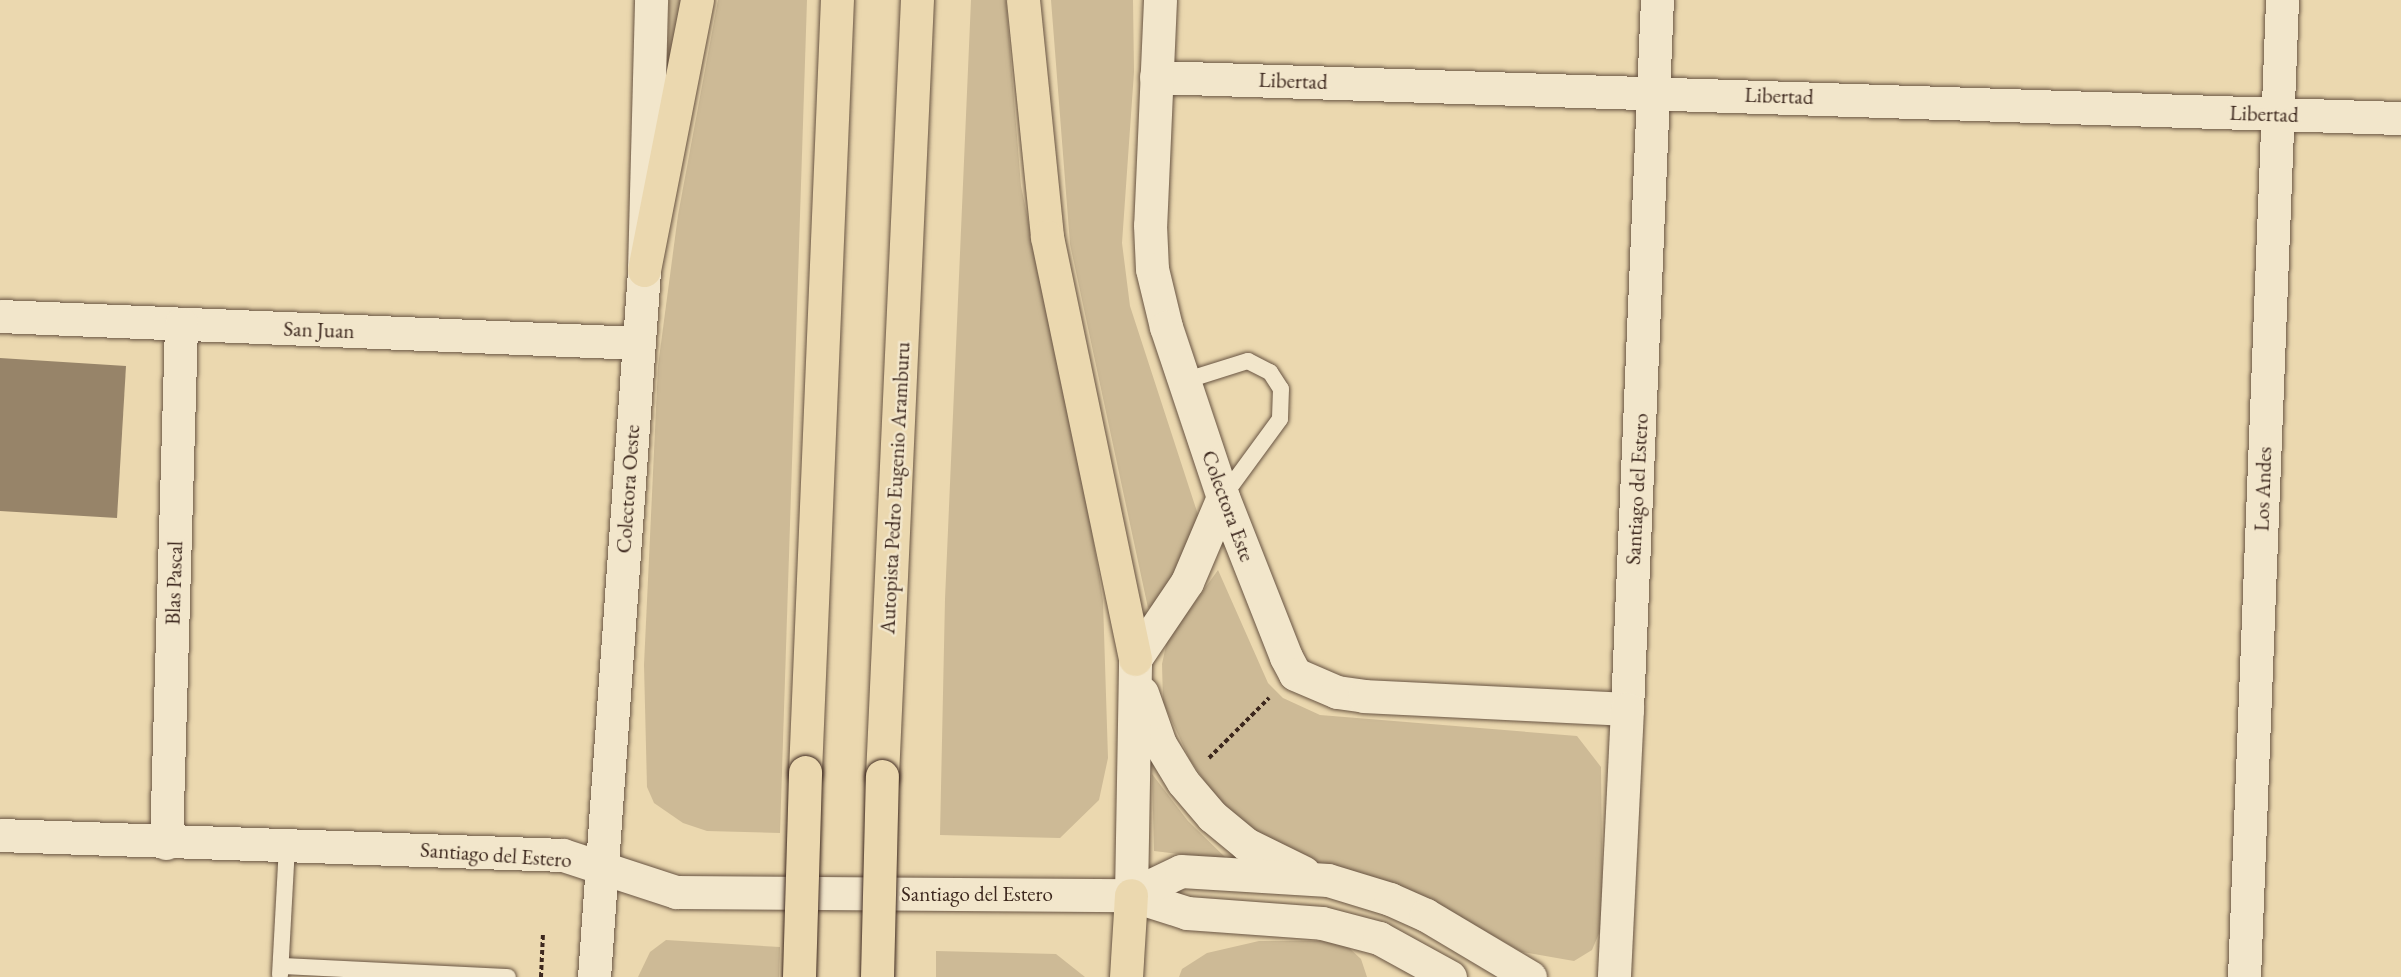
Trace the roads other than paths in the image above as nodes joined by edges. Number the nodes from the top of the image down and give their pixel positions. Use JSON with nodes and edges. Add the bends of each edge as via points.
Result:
{"nodes":[{"id":1,"x":651,"y":0,"type":"edge"},
{"id":2,"x":697,"y":0,"type":"edge"},
{"id":3,"x":837,"y":0,"type":"edge"},
{"id":4,"x":917,"y":0,"type":"edge"},
{"id":5,"x":1023,"y":0,"type":"edge"},
{"id":6,"x":1160,"y":0,"type":"edge"},
{"id":7,"x":1657,"y":0,"type":"edge"},
{"id":8,"x":2282,"y":0,"type":"edge"},
{"id":9,"x":1156,"y":77,"type":"junction"},
{"id":10,"x":1655,"y":92,"type":"junction"},
{"id":11,"x":2278,"y":114,"type":"junction"},
{"id":12,"x":2401,"y":118,"type":"edge"},
{"id":13,"x":644,"y":270,"type":"junction"},
{"id":14,"x":0,"y":316,"type":"edge"},
{"id":15,"x":181,"y":324,"type":"junction"},
{"id":16,"x":638,"y":343,"type":"junction"},
{"id":17,"x":1184,"y":381,"type":"junction"},
{"id":18,"x":1223,"y":497,"type":"junction"},
{"id":19,"x":1135,"y":659,"type":"junction"},
{"id":20,"x":1627,"y":709,"type":"junction"},
{"id":21,"x":0,"y":835,"type":"edge"},
{"id":22,"x":166,"y":843,"type":"junction"},
{"id":23,"x":287,"y":844,"type":"junction"},
{"id":24,"x":601,"y":867,"type":"junction"},
{"id":25,"x":1328,"y":880,"type":"junction"},
{"id":26,"x":1131,"y":895,"type":"junction"},
{"id":27,"x":1472,"y":939,"type":"junction"},
{"id":28,"x":281,"y":971,"type":"edge"},
{"id":29,"x":1434,"y":973,"type":"edge"},
{"id":30,"x":508,"y":977,"type":"edge"},
{"id":31,"x":594,"y":977,"type":"edge"},
{"id":32,"x":799,"y":977,"type":"edge"},
{"id":33,"x":877,"y":977,"type":"edge"},
{"id":34,"x":1126,"y":977,"type":"edge"},
{"id":35,"x":1530,"y":977,"type":"edge"},
{"id":36,"x":1614,"y":977,"type":"edge"},
{"id":37,"x":2244,"y":977,"type":"edge"}],
"edges":[{"from":1,"to":13,"type":"street","name":"Colectora Oeste"},
{"from":2,"to":13,"type":"highway"},
{"from":3,"to":32,"type":"highway","bridge":true},
{"from":4,"to":33,"type":"highway","name":"Autopista Pedro Eugenio Aramburu","bridge":true,"via":[[882,776]]},
{"from":5,"to":19,"type":"highway","via":[[1047,237]]},
{"from":6,"to":9,"type":"street","name":"Colectora Este"},
{"from":7,"to":10,"type":"street","name":"Santiago del Estero"},
{"from":8,"to":11,"type":"street","name":"Los Andes"},
{"from":9,"to":10,"type":"street","name":"Libertad"},
{"from":9,"to":17,"type":"street","name":"Colectora Este","via":[[1152,269]]},
{"from":10,"to":11,"type":"street","name":"Libertad"},
{"from":10,"to":20,"type":"street","name":"Santiago del Estero"},
{"from":11,"to":12,"type":"street","name":"Libertad"},
{"from":11,"to":37,"type":"street","name":"Los Andes"},
{"from":13,"to":16,"type":"street","name":"Colectora Oeste"},
{"from":14,"to":15,"type":"street","name":"San Juan"},
{"from":15,"to":16,"type":"street","name":"San Juan"},
{"from":15,"to":22,"type":"street","name":"Blas Pascal"},
{"from":16,"to":24,"type":"street","name":"Colectora Oeste"},
{"from":17,"to":18,"type":"street","name":"Colectora Este"},
{"from":17,"to":18,"type":"lane","via":[[1248,361],[1270,372],[1281,389],[1280,419]]},
{"from":18,"to":19,"type":"street","via":[[1187,582]]},
{"from":18,"to":20,"type":"street","name":"Colectora Este","via":[[1295,674],[1337,692],[1364,696]]},
{"from":19,"to":25,"type":"street","via":[[1144,703],[1160,744],[1183,782],[1212,816],[1266,855]]},
{"from":19,"to":26,"type":"street"},
{"from":20,"to":36,"type":"street","name":"Santiago del Estero"},
{"from":21,"to":22,"type":"street","name":"Santiago del Estero"},
{"from":22,"to":23,"type":"street","name":"Santiago del Estero"},
{"from":23,"to":24,"type":"street","name":"Santiago del Estero","via":[[563,855]]},
{"from":23,"to":28,"type":"lane"},
{"from":24,"to":26,"type":"street","name":"Santiago del Estero","via":[[676,892]]},
{"from":24,"to":31,"type":"street","name":"Colectora Oeste"},
{"from":25,"to":26,"type":"street","via":[[1181,871]]},
{"from":25,"to":27,"type":"street","via":[[1390,899]]},
{"from":26,"to":29,"type":"street","via":[[1187,913],[1322,923],[1379,938]]},
{"from":26,"to":34,"type":"highway"},
{"from":27,"to":29,"type":"street"},
{"from":27,"to":35,"type":"street"},
{"from":28,"to":30,"type":"lane"}]}
